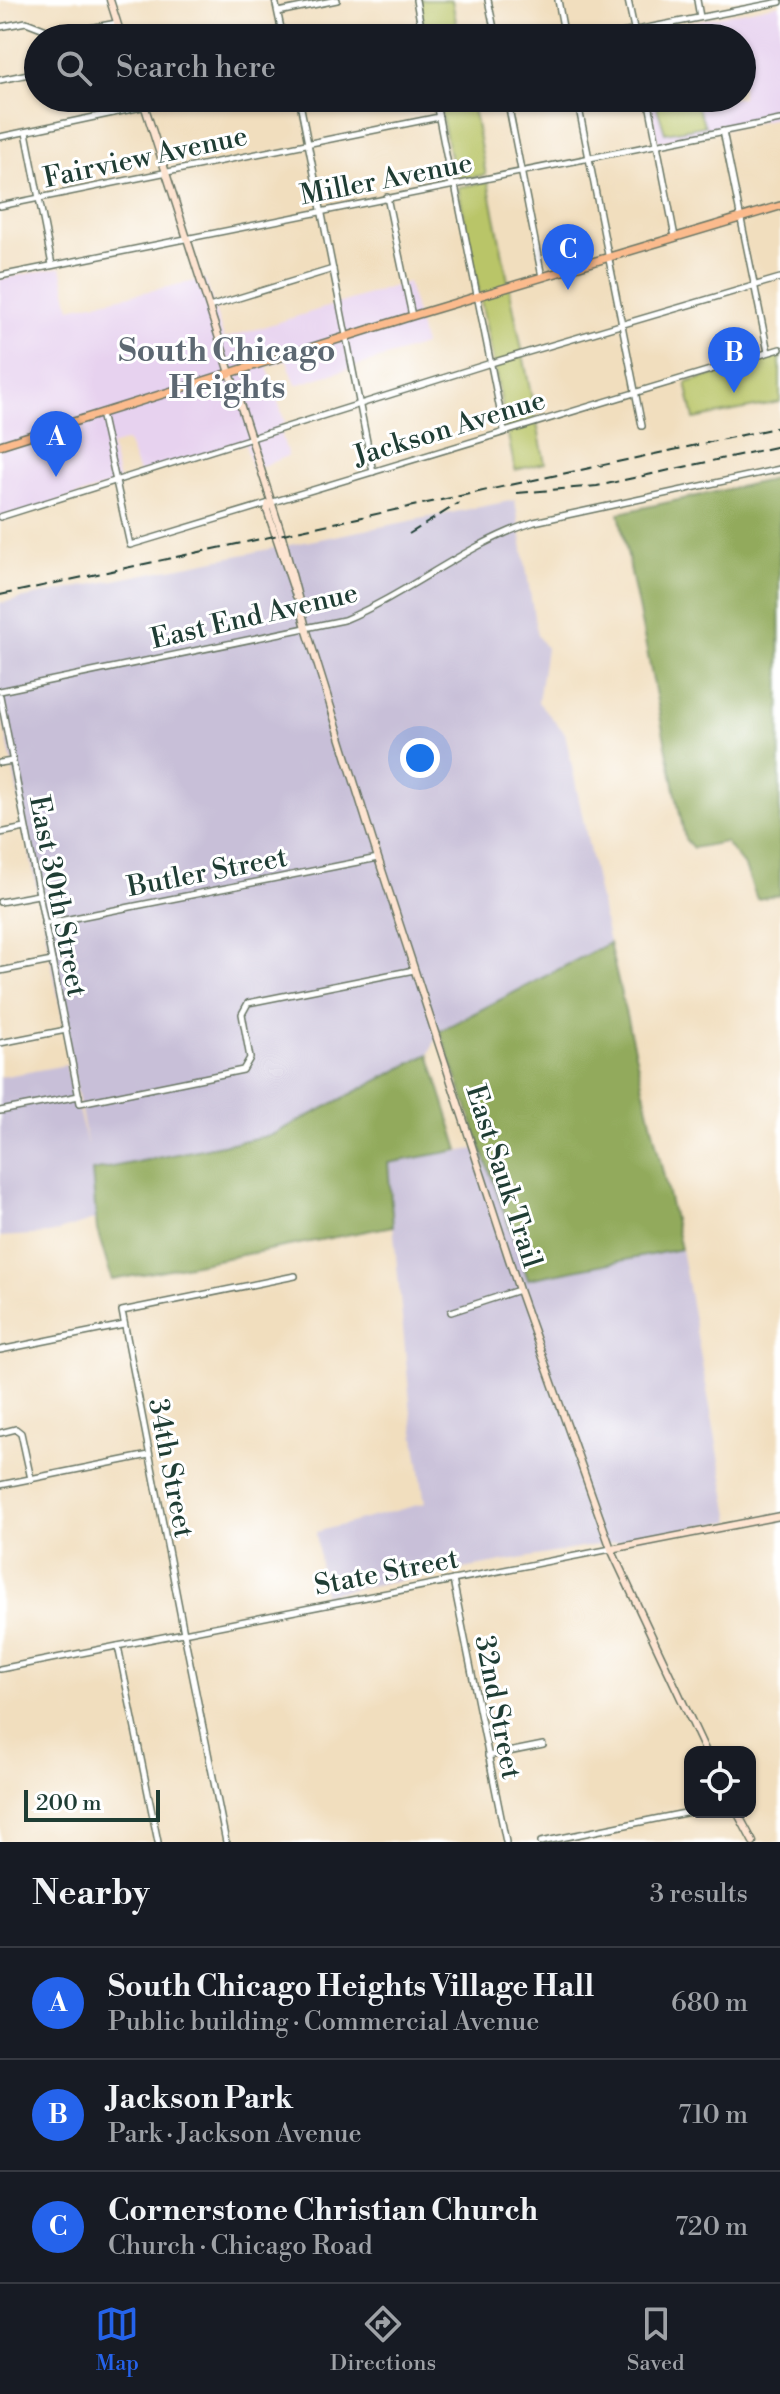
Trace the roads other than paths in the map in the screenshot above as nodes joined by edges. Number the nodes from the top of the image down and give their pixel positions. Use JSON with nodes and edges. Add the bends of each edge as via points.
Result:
{"nodes":[{"id":1,"x":110,"y":0,"type":"edge"},
{"id":2,"x":275,"y":0,"type":"edge"},
{"id":3,"x":337,"y":0,"type":"edge"},
{"id":4,"x":416,"y":0,"type":"edge"},
{"id":5,"x":488,"y":0,"type":"edge"},
{"id":6,"x":558,"y":0,"type":"edge"},
{"id":7,"x":628,"y":0,"type":"edge"},
{"id":8,"x":697,"y":0,"type":"edge"},
{"id":9,"x":767,"y":2,"type":"edge"},
{"id":10,"x":780,"y":2,"type":"edge"},
{"id":11,"x":278,"y":12,"type":"junction"},
{"id":12,"x":700,"y":17,"type":"junction"},
{"id":13,"x":117,"y":23,"type":"joint"},
{"id":14,"x":29,"y":24,"type":"edge"},
{"id":15,"x":112,"y":24,"type":"edge"},
{"id":16,"x":280,"y":24,"type":"edge"},
{"id":17,"x":420,"y":24,"type":"edge"},
{"id":18,"x":493,"y":24,"type":"edge"},
{"id":19,"x":562,"y":24,"type":"edge"},
{"id":20,"x":633,"y":24,"type":"edge"},
{"id":21,"x":667,"y":24,"type":"edge"},
{"id":22,"x":0,"y":27,"type":"edge"},
{"id":23,"x":24,"y":75,"type":"edge"},
{"id":24,"x":0,"y":80,"type":"edge"},
{"id":25,"x":118,"y":112,"type":"edge"},
{"id":26,"x":147,"y":112,"type":"edge"},
{"id":27,"x":302,"y":112,"type":"edge"},
{"id":28,"x":438,"y":112,"type":"edge"},
{"id":29,"x":510,"y":112,"type":"edge"},
{"id":30,"x":580,"y":112,"type":"edge"},
{"id":31,"x":651,"y":112,"type":"edge"},
{"id":32,"x":439,"y":117,"type":"junction"},
{"id":33,"x":780,"y":120,"type":"edge"},
{"id":34,"x":723,"y":131,"type":"junction"},
{"id":35,"x":26,"y":132,"type":"junction"},
{"id":36,"x":0,"y":137,"type":"edge"},
{"id":37,"x":308,"y":144,"type":"junction"},
{"id":38,"x":657,"y":145,"type":"junction"},
{"id":39,"x":589,"y":158,"type":"junction"},
{"id":40,"x":521,"y":172,"type":"junction"},
{"id":41,"x":165,"y":173,"type":"junction"},
{"id":42,"x":454,"y":185,"type":"junction"},
{"id":43,"x":387,"y":197,"type":"junction"},
{"id":44,"x":39,"y":198,"type":"junction"},
{"id":45,"x":0,"y":206,"type":"edge"},
{"id":46,"x":780,"y":206,"type":"edge"},
{"id":47,"x":322,"y":212,"type":"junction"},
{"id":48,"x":741,"y":218,"type":"junction"},
{"id":49,"x":675,"y":237,"type":"junction"},
{"id":50,"x":186,"y":239,"type":"junction"},
{"id":51,"x":609,"y":258,"type":"junction"},
{"id":52,"x":52,"y":265,"type":"junction"},
{"id":53,"x":333,"y":269,"type":"junction"},
{"id":54,"x":0,"y":276,"type":"edge"},
{"id":55,"x":542,"y":278,"type":"junction"},
{"id":56,"x":780,"y":278,"type":"edge"},
{"id":57,"x":755,"y":285,"type":"junction"},
{"id":58,"x":477,"y":296,"type":"junction"},
{"id":59,"x":209,"y":307,"type":"junction"},
{"id":60,"x":412,"y":316,"type":"junction"},
{"id":61,"x":623,"y":324,"type":"junction"},
{"id":62,"x":346,"y":337,"type":"junction"},
{"id":63,"x":780,"y":349,"type":"edge"},
{"id":64,"x":768,"y":352,"type":"junction"},
{"id":65,"x":491,"y":363,"type":"junction"},
{"id":66,"x":230,"y":374,"type":"junction"},
{"id":67,"x":636,"y":391,"type":"junction"},
{"id":68,"x":360,"y":404,"type":"junction"},
{"id":69,"x":101,"y":412,"type":"junction"},
{"id":70,"x":642,"y":426,"type":"dead end"},
{"id":71,"x":504,"y":430,"type":"junction"},
{"id":72,"x":250,"y":439,"type":"junction"},
{"id":73,"x":0,"y":445,"type":"edge"},
{"id":74,"x":780,"y":469,"type":"edge"},
{"id":75,"x":373,"y":472,"type":"junction"},
{"id":76,"x":114,"y":480,"type":"junction"},
{"id":77,"x":269,"y":503,"type":"junction"},
{"id":78,"x":0,"y":517,"type":"edge"},
{"id":79,"x":306,"y":628,"type":"junction"},
{"id":80,"x":0,"y":694,"type":"edge"},
{"id":81,"x":12,"y":761,"type":"junction"},
{"id":82,"x":0,"y":763,"type":"edge"},
{"id":83,"x":25,"y":828,"type":"junction"},
{"id":84,"x":0,"y":833,"type":"edge"},
{"id":85,"x":378,"y":858,"type":"junction"},
{"id":86,"x":38,"y":895,"type":"junction"},
{"id":87,"x":0,"y":902,"type":"edge"},
{"id":88,"x":44,"y":924,"type":"junction"},
{"id":89,"x":52,"y":961,"type":"junction"},
{"id":90,"x":414,"y":970,"type":"junction"},
{"id":91,"x":0,"y":971,"type":"edge"},
{"id":92,"x":66,"y":1030,"type":"junction"},
{"id":93,"x":0,"y":1043,"type":"edge"},
{"id":94,"x":79,"y":1096,"type":"junction"},
{"id":95,"x":0,"y":1111,"type":"edge"},
{"id":96,"x":295,"y":1276,"type":"dead end"},
{"id":97,"x":519,"y":1290,"type":"junction"},
{"id":98,"x":451,"y":1312,"type":"dead end"},
{"id":99,"x":124,"y":1325,"type":"junction"},
{"id":100,"x":0,"y":1350,"type":"edge"},
{"id":101,"x":0,"y":1433,"type":"edge"},
{"id":102,"x":149,"y":1455,"type":"junction"},
{"id":103,"x":31,"y":1479,"type":"junction"},
{"id":104,"x":0,"y":1485,"type":"edge"},
{"id":105,"x":780,"y":1516,"type":"edge"},
{"id":106,"x":611,"y":1549,"type":"junction"},
{"id":107,"x":453,"y":1580,"type":"junction"},
{"id":108,"x":184,"y":1633,"type":"junction"},
{"id":109,"x":118,"y":1646,"type":"junction"},
{"id":110,"x":0,"y":1669,"type":"edge"},
{"id":111,"x":543,"y":1745,"type":"dead end"},
{"id":112,"x":703,"y":1746,"type":"edge"},
{"id":113,"x":488,"y":1756,"type":"junction"},
{"id":114,"x":684,"y":1813,"type":"edge"},
{"id":115,"x":740,"y":1818,"type":"edge"},
{"id":116,"x":158,"y":1842,"type":"edge"},
{"id":117,"x":226,"y":1842,"type":"edge"},
{"id":118,"x":506,"y":1842,"type":"edge"},
{"id":119,"x":541,"y":1842,"type":"edge"},
{"id":120,"x":753,"y":1842,"type":"edge"}],
"edges":[{"from":1,"to":13,"type":"main road"},
{"from":2,"to":11,"type":"street"},
{"from":3,"to":11,"type":"street"},
{"from":4,"to":17,"type":"street"},
{"from":5,"to":18,"type":"street"},
{"from":6,"to":19,"type":"street"},
{"from":7,"to":20,"type":"street"},
{"from":8,"to":12,"type":"street"},
{"from":9,"to":10,"type":"street"},
{"from":9,"to":12,"type":"street"},
{"from":11,"to":16,"type":"street"},
{"from":12,"to":21,"type":"street"},
{"from":13,"to":15,"type":"street"},
{"from":14,"to":22,"type":"street"},
{"from":23,"to":24,"type":"street"},
{"from":25,"to":35,"type":"street"},
{"from":26,"to":41,"type":"main road","name":"East Sauk Trail"},
{"from":27,"to":37,"type":"street"},
{"from":28,"to":32,"type":"street"},
{"from":29,"to":40,"type":"street"},
{"from":30,"to":39,"type":"street"},
{"from":31,"to":38,"type":"street"},
{"from":32,"to":37,"type":"street","name":"Fairview Avenue"},
{"from":32,"to":42,"type":"street"},
{"from":33,"to":34,"type":"street","name":"Miller Avenue"},
{"from":34,"to":38,"type":"street","name":"Miller Avenue"},
{"from":34,"to":48,"type":"street"},
{"from":35,"to":36,"type":"street"},
{"from":35,"to":44,"type":"street"},
{"from":37,"to":41,"type":"street","name":"Fairview Avenue"},
{"from":37,"to":47,"type":"street"},
{"from":38,"to":39,"type":"street","name":"Miller Avenue"},
{"from":38,"to":49,"type":"street"},
{"from":39,"to":40,"type":"street","name":"Miller Avenue"},
{"from":39,"to":51,"type":"street"},
{"from":40,"to":42,"type":"street","name":"Miller Avenue"},
{"from":40,"to":55,"type":"street"},
{"from":41,"to":44,"type":"street","name":"Fairview Avenue"},
{"from":41,"to":50,"type":"main road","name":"East Sauk Trail"},
{"from":42,"to":43,"type":"street","name":"Miller Avenue"},
{"from":42,"to":58,"type":"street"},
{"from":43,"to":47,"type":"street","name":"Miller Avenue"},
{"from":43,"to":60,"type":"street"},
{"from":44,"to":45,"type":"street","name":"Fairview Avenue"},
{"from":44,"to":52,"type":"street"},
{"from":46,"to":48,"type":"main road"},
{"from":47,"to":50,"type":"street","name":"Miller Avenue"},
{"from":47,"to":53,"type":"street"},
{"from":48,"to":49,"type":"main road"},
{"from":48,"to":57,"type":"street"},
{"from":49,"to":51,"type":"main road"},
{"from":50,"to":52,"type":"street","name":"Miller Avenue"},
{"from":50,"to":59,"type":"main road","name":"East Sauk Trail"},
{"from":51,"to":55,"type":"main road"},
{"from":51,"to":61,"type":"street"},
{"from":52,"to":54,"type":"street","name":"Miller Avenue"},
{"from":53,"to":59,"type":"street"},
{"from":53,"to":62,"type":"street"},
{"from":55,"to":58,"type":"main road"},
{"from":56,"to":57,"type":"street"},
{"from":57,"to":61,"type":"street"},
{"from":57,"to":64,"type":"street"},
{"from":58,"to":60,"type":"main road"},
{"from":58,"to":65,"type":"street"},
{"from":59,"to":66,"type":"main road","name":"East Sauk Trail"},
{"from":60,"to":62,"type":"main road"},
{"from":61,"to":65,"type":"street"},
{"from":61,"to":67,"type":"street"},
{"from":62,"to":66,"type":"main road"},
{"from":62,"to":68,"type":"street"},
{"from":63,"to":64,"type":"street","name":"Jackson Avenue"},
{"from":64,"to":67,"type":"street","name":"Jackson Avenue"},
{"from":65,"to":68,"type":"street"},
{"from":65,"to":71,"type":"street"},
{"from":66,"to":69,"type":"main road"},
{"from":66,"to":72,"type":"main road","name":"East Sauk Trail"},
{"from":67,"to":70,"type":"street"},
{"from":67,"to":71,"type":"street","name":"Jackson Avenue"},
{"from":68,"to":72,"type":"street"},
{"from":68,"to":75,"type":"street"},
{"from":69,"to":73,"type":"main road"},
{"from":69,"to":76,"type":"street"},
{"from":71,"to":75,"type":"street","name":"Jackson Avenue"},
{"from":72,"to":76,"type":"street"},
{"from":72,"to":77,"type":"main road","name":"East Sauk Trail"},
{"from":74,"to":79,"type":"street","name":"East End Avenue","via":[[498,534],[378,606]]},
{"from":75,"to":77,"type":"street","name":"Jackson Avenue"},
{"from":76,"to":77,"type":"street","name":"Jackson Avenue","via":[[130,545]]},
{"from":76,"to":78,"type":"street"},
{"from":77,"to":79,"type":"main road","name":"East Sauk Trail"},
{"from":79,"to":80,"type":"street","name":"East End Avenue"},
{"from":79,"to":85,"type":"main road","name":"East Sauk Trail"},
{"from":80,"to":81,"type":"street","name":"East 30th Street"},
{"from":81,"to":82,"type":"street"},
{"from":81,"to":83,"type":"street","name":"East 30th Street"},
{"from":83,"to":84,"type":"street"},
{"from":83,"to":86,"type":"street","name":"East 30th Street"},
{"from":85,"to":88,"type":"street","name":"Butler Street"},
{"from":85,"to":90,"type":"main road","name":"East Sauk Trail"},
{"from":86,"to":87,"type":"street"},
{"from":86,"to":88,"type":"street","name":"East 30th Street"},
{"from":88,"to":89,"type":"street","name":"East 30th Street"},
{"from":89,"to":91,"type":"street"},
{"from":89,"to":92,"type":"street","name":"East 30th Street"},
{"from":90,"to":94,"type":"street","name":"East 30th Street","via":[[248,1003],[242,1014],[250,1058],[243,1070],[80,1103]]},
{"from":90,"to":97,"type":"main road","name":"East Sauk Trail"},
{"from":92,"to":93,"type":"street"},
{"from":92,"to":94,"type":"street","name":"East 30th Street"},
{"from":94,"to":95,"type":"street"},
{"from":96,"to":99,"type":"street","name":"34th Street","via":[[122,1311]]},
{"from":97,"to":98,"type":"street"},
{"from":97,"to":106,"type":"main road","name":"East Sauk Trail"},
{"from":99,"to":100,"type":"street"},
{"from":99,"to":102,"type":"street","name":"34th Street"},
{"from":101,"to":103,"type":"street","via":[[21,1433]]},
{"from":102,"to":103,"type":"street"},
{"from":102,"to":108,"type":"street","name":"34th Street"},
{"from":103,"to":104,"type":"street"},
{"from":105,"to":106,"type":"main road","name":"State Street"},
{"from":106,"to":107,"type":"street","name":"State Street"},
{"from":106,"to":112,"type":"main road","name":"East Sauk Trail"},
{"from":107,"to":108,"type":"street","name":"State Street"},
{"from":107,"to":113,"type":"street","name":"32nd Street"},
{"from":108,"to":109,"type":"street","name":"State Street"},
{"from":108,"to":117,"type":"street","name":"34th Street"},
{"from":109,"to":110,"type":"street","name":"State Street"},
{"from":109,"to":116,"type":"street"},
{"from":111,"to":113,"type":"street"},
{"from":113,"to":118,"type":"street","name":"32nd Street"},
{"from":114,"to":119,"type":"street"},
{"from":115,"to":120,"type":"main road"}]}
